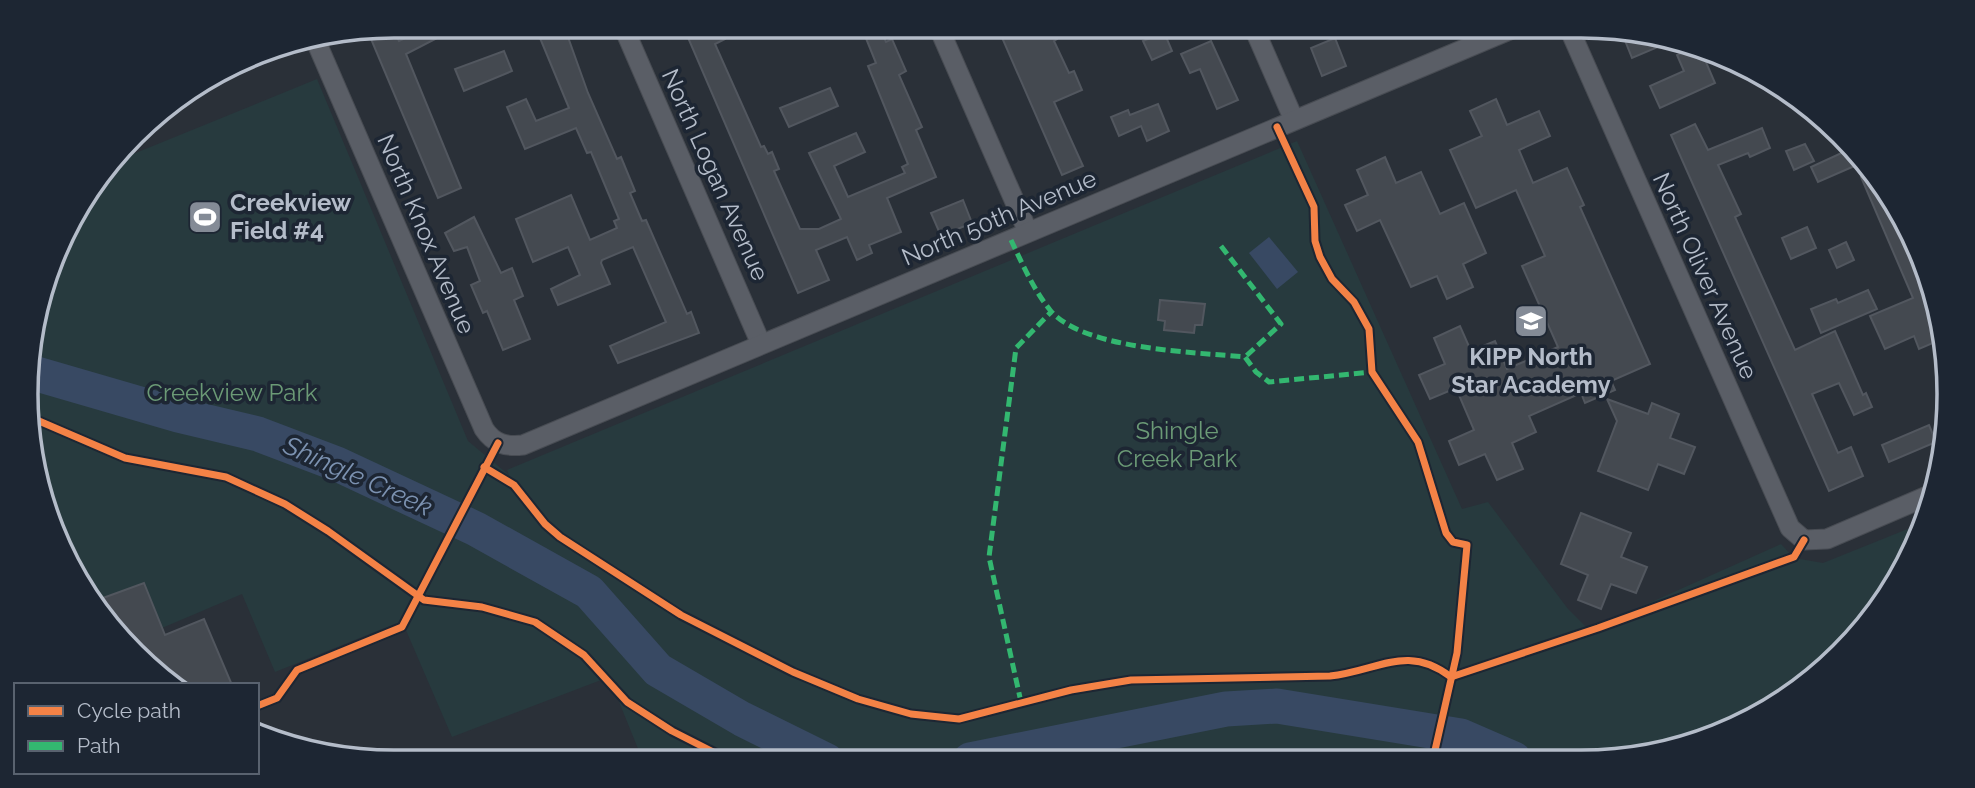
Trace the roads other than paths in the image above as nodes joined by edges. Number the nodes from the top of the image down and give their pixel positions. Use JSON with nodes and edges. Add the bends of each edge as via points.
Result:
{"nodes":[{"id":1,"x":628,"y":38,"type":"edge"},
{"id":2,"x":943,"y":38,"type":"edge"},
{"id":3,"x":1258,"y":38,"type":"edge"},
{"id":4,"x":1490,"y":38,"type":"edge"},
{"id":5,"x":1574,"y":38,"type":"edge"},
{"id":6,"x":318,"y":47,"type":"edge"},
{"id":7,"x":1294,"y":120,"type":"junction"},
{"id":8,"x":1028,"y":232,"type":"junction"},
{"id":9,"x":761,"y":344,"type":"junction"},
{"id":10,"x":498,"y":443,"type":"joint"},
{"id":11,"x":1920,"y":499,"type":"edge"}],
"edges":[{"from":1,"to":9,"type":"street","name":"North Logan Avenue"},
{"from":2,"to":8,"type":"street"},
{"from":3,"to":7,"type":"street"},
{"from":4,"to":7,"type":"street","name":"North 50th Avenue"},
{"from":5,"to":11,"type":"street","name":"North Oliver Avenue","via":[[1790,528],[1804,540],[1827,539]]},
{"from":6,"to":10,"type":"street","name":"North Knox Avenue","via":[[484,429]]},
{"from":7,"to":8,"type":"street","name":"North 50th Avenue"},
{"from":8,"to":9,"type":"street","name":"North 50th Avenue"},
{"from":9,"to":10,"type":"street","name":"North 50th Avenue","via":[[523,445]]}]}
